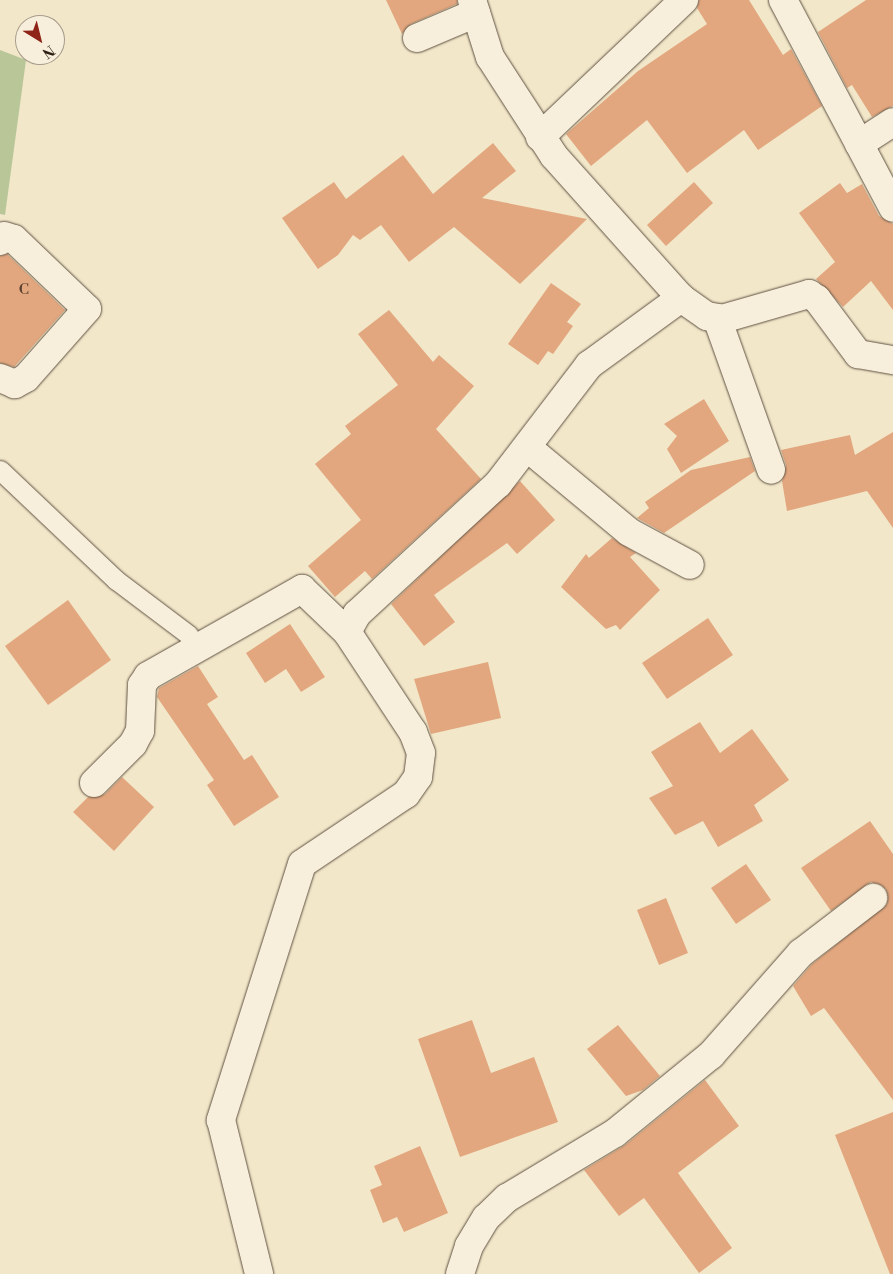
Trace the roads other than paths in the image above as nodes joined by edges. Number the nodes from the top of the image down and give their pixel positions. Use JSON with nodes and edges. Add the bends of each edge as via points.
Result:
{"nodes":[{"id":1,"x":684,"y":0,"type":"edge"},
{"id":2,"x":783,"y":0,"type":"edge"},
{"id":3,"x":474,"y":7,"type":"edge"},
{"id":4,"x":417,"y":38,"type":"dead end"},
{"id":5,"x":893,"y":122,"type":"edge"},
{"id":6,"x":540,"y":136,"type":"junction"},
{"id":7,"x":859,"y":144,"type":"junction"},
{"id":8,"x":893,"y":208,"type":"edge"},
{"id":9,"x":0,"y":241,"type":"edge"},
{"id":10,"x":681,"y":298,"type":"junction"},
{"id":11,"x":717,"y":318,"type":"junction"},
{"id":12,"x":893,"y":360,"type":"edge"},
{"id":13,"x":0,"y":378,"type":"edge"},
{"id":14,"x":528,"y":448,"type":"junction"},
{"id":15,"x":0,"y":470,"type":"edge"},
{"id":16,"x":771,"y":470,"type":"dead end"},
{"id":17,"x":690,"y":565,"type":"dead end"},
{"id":18,"x":347,"y":632,"type":"junction"},
{"id":19,"x":189,"y":635,"type":"dead end"},
{"id":20,"x":94,"y":783,"type":"dead end"},
{"id":21,"x":873,"y":898,"type":"dead end"},
{"id":22,"x":259,"y":1274,"type":"edge"},
{"id":23,"x":460,"y":1274,"type":"edge"}],
"edges":[{"from":1,"to":6,"type":"street"},
{"from":2,"to":7,"type":"street"},
{"from":3,"to":4,"type":"street"},
{"from":3,"to":6,"type":"street","via":[[490,56]]},
{"from":5,"to":7,"type":"street"},
{"from":6,"to":10,"type":"street"},
{"from":7,"to":8,"type":"street"},
{"from":9,"to":13,"type":"street","via":[[4,236],[14,239],[87,309],[26,378],[15,384]]},
{"from":10,"to":11,"type":"street"},
{"from":10,"to":14,"type":"street","via":[[589,365]]},
{"from":11,"to":12,"type":"street","via":[[809,294],[817,299],[858,354]]},
{"from":11,"to":16,"type":"street"},
{"from":14,"to":17,"type":"street","via":[[629,532]]},
{"from":14,"to":18,"type":"street","via":[[498,484],[357,614]]},
{"from":15,"to":19,"type":"lane","via":[[116,580]]},
{"from":18,"to":20,"type":"street","via":[[302,588],[158,668],[142,685],[140,731],[133,744]]},
{"from":18,"to":22,"type":"street","via":[[413,732],[421,753],[418,776],[406,794],[302,864],[221,1120]]},
{"from":21,"to":23,"type":"street","via":[[801,953],[711,1055],[615,1132],[507,1198],[486,1218],[470,1246]]}]}
